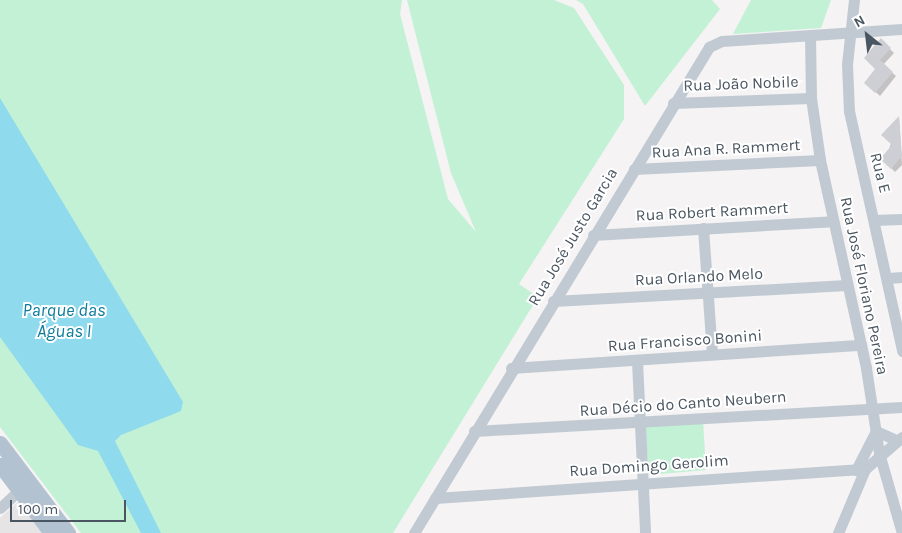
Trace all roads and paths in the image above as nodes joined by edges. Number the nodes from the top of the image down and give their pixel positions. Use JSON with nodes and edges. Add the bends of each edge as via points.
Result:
{"nodes":[{"id":1,"x":854,"y":0,"type":"edge"},
{"id":2,"x":902,"y":29,"type":"edge"},
{"id":3,"x":850,"y":31,"type":"junction"},
{"id":4,"x":810,"y":36,"type":"junction"},
{"id":5,"x":811,"y":98,"type":"junction"},
{"id":6,"x":673,"y":103,"type":"junction"},
{"id":7,"x":820,"y":160,"type":"junction"},
{"id":8,"x":634,"y":169,"type":"junction"},
{"id":9,"x":902,"y":219,"type":"edge"},
{"id":10,"x":874,"y":220,"type":"junction"},
{"id":11,"x":833,"y":221,"type":"junction"},
{"id":12,"x":703,"y":228,"type":"junction"},
{"id":13,"x":593,"y":235,"type":"junction"},
{"id":14,"x":902,"y":277,"type":"edge"},
{"id":15,"x":888,"y":278,"type":"junction"},
{"id":16,"x":847,"y":286,"type":"junction"},
{"id":17,"x":708,"y":293,"type":"junction"},
{"id":18,"x":553,"y":301,"type":"junction"},
{"id":19,"x":901,"y":344,"type":"edge"},
{"id":20,"x":861,"y":345,"type":"junction"},
{"id":21,"x":712,"y":354,"type":"junction"},
{"id":22,"x":637,"y":361,"type":"junction"},
{"id":23,"x":511,"y":368,"type":"junction"},
{"id":24,"x":898,"y":407,"type":"edge"},
{"id":25,"x":873,"y":409,"type":"junction"},
{"id":26,"x":638,"y":424,"type":"junction"},
{"id":27,"x":474,"y":431,"type":"junction"},
{"id":28,"x":876,"y":431,"type":"junction"},
{"id":29,"x":899,"y":438,"type":"edge"},
{"id":30,"x":0,"y":443,"type":"edge"},
{"id":31,"x":879,"y":454,"type":"junction"},
{"id":32,"x":0,"y":465,"type":"edge"},
{"id":33,"x":860,"y":469,"type":"junction"},
{"id":34,"x":641,"y":482,"type":"junction"},
{"id":35,"x":19,"y":490,"type":"junction"},
{"id":36,"x":435,"y":498,"type":"junction"},
{"id":37,"x":0,"y":508,"type":"edge"},
{"id":38,"x":51,"y":533,"type":"edge"},
{"id":39,"x":68,"y":533,"type":"edge"},
{"id":40,"x":414,"y":533,"type":"edge"},
{"id":41,"x":645,"y":533,"type":"edge"},
{"id":42,"x":838,"y":533,"type":"edge"},
{"id":43,"x":902,"y":533,"type":"edge"}],
"edges":[{"from":1,"to":3,"type":"street","name":"Rua E"},
{"from":2,"to":3,"type":"street"},
{"from":3,"to":4,"type":"street"},
{"from":3,"to":10,"type":"street","name":"Rua E","via":[[849,111]]},
{"from":4,"to":5,"type":"street","name":"Rua José Floriano Pereira"},
{"from":4,"to":6,"type":"street","name":"Rua José Justo Garcia","via":[[715,43]]},
{"from":5,"to":6,"type":"street","name":"Rua João Nobile"},
{"from":5,"to":7,"type":"street","name":"Rua José Floriano Pereira"},
{"from":6,"to":8,"type":"street","name":"Rua José Justo Garcia"},
{"from":7,"to":8,"type":"street","name":"Rua Ana R. Rammert"},
{"from":7,"to":11,"type":"street","name":"Rua José Floriano Pereira"},
{"from":8,"to":13,"type":"street","name":"Rua José Justo Garcia"},
{"from":9,"to":10,"type":"street"},
{"from":10,"to":15,"type":"street","name":"Rua E"},
{"from":11,"to":12,"type":"street","name":"Rua Robert Rammert"},
{"from":11,"to":16,"type":"street","name":"Rua José Floriano Pereira"},
{"from":12,"to":13,"type":"street","name":"Rua Robert Rammert"},
{"from":12,"to":17,"type":"street"},
{"from":13,"to":18,"type":"street","name":"Rua José Justo Garcia"},
{"from":14,"to":15,"type":"street"},
{"from":15,"to":19,"type":"street","name":"Rua E"},
{"from":16,"to":17,"type":"street","name":"Rua Orlando Melo"},
{"from":16,"to":20,"type":"street","name":"Rua José Floriano Pereira"},
{"from":17,"to":18,"type":"street","name":"Rua Orlando Melo"},
{"from":17,"to":21,"type":"street"},
{"from":18,"to":23,"type":"street","name":"Rua José Justo Garcia"},
{"from":20,"to":21,"type":"street","name":"Rua Francisco Bonini"},
{"from":20,"to":25,"type":"street","name":"Rua José Floriano Pereira"},
{"from":21,"to":22,"type":"street","name":"Rua Francisco Bonini"},
{"from":22,"to":23,"type":"street","name":"Rua Francisco Bonini"},
{"from":22,"to":26,"type":"street"},
{"from":23,"to":27,"type":"street","name":"Rua José Justo Garcia"},
{"from":24,"to":25,"type":"street","name":"Rua Décio do Canto Neubern"},
{"from":25,"to":26,"type":"street","name":"Rua Décio do Canto Neubern"},
{"from":25,"to":28,"type":"street","name":"Rua José Floriano Pereira"},
{"from":26,"to":27,"type":"street","name":"Rua Décio do Canto Neubern"},
{"from":26,"to":34,"type":"street"},
{"from":27,"to":36,"type":"street","name":"Rua José Justo Garcia"},
{"from":28,"to":29,"type":"street"},
{"from":28,"to":31,"type":"street","name":"Rua José Floriano Pereira"},
{"from":28,"to":33,"type":"street"},
{"from":29,"to":31,"type":"street"},
{"from":30,"to":39,"type":"main road"},
{"from":31,"to":33,"type":"street"},
{"from":31,"to":43,"type":"street","name":"Rua José Floriano Pereira"},
{"from":32,"to":35,"type":"main road"},
{"from":33,"to":34,"type":"street","name":"Rua Domingo Gerolim"},
{"from":33,"to":42,"type":"street"},
{"from":34,"to":36,"type":"street","name":"Rua Domingo Gerolim"},
{"from":34,"to":41,"type":"street"},
{"from":35,"to":37,"type":"street"},
{"from":35,"to":38,"type":"main road"},
{"from":36,"to":40,"type":"street","name":"Rua José Justo Garcia"}]}
